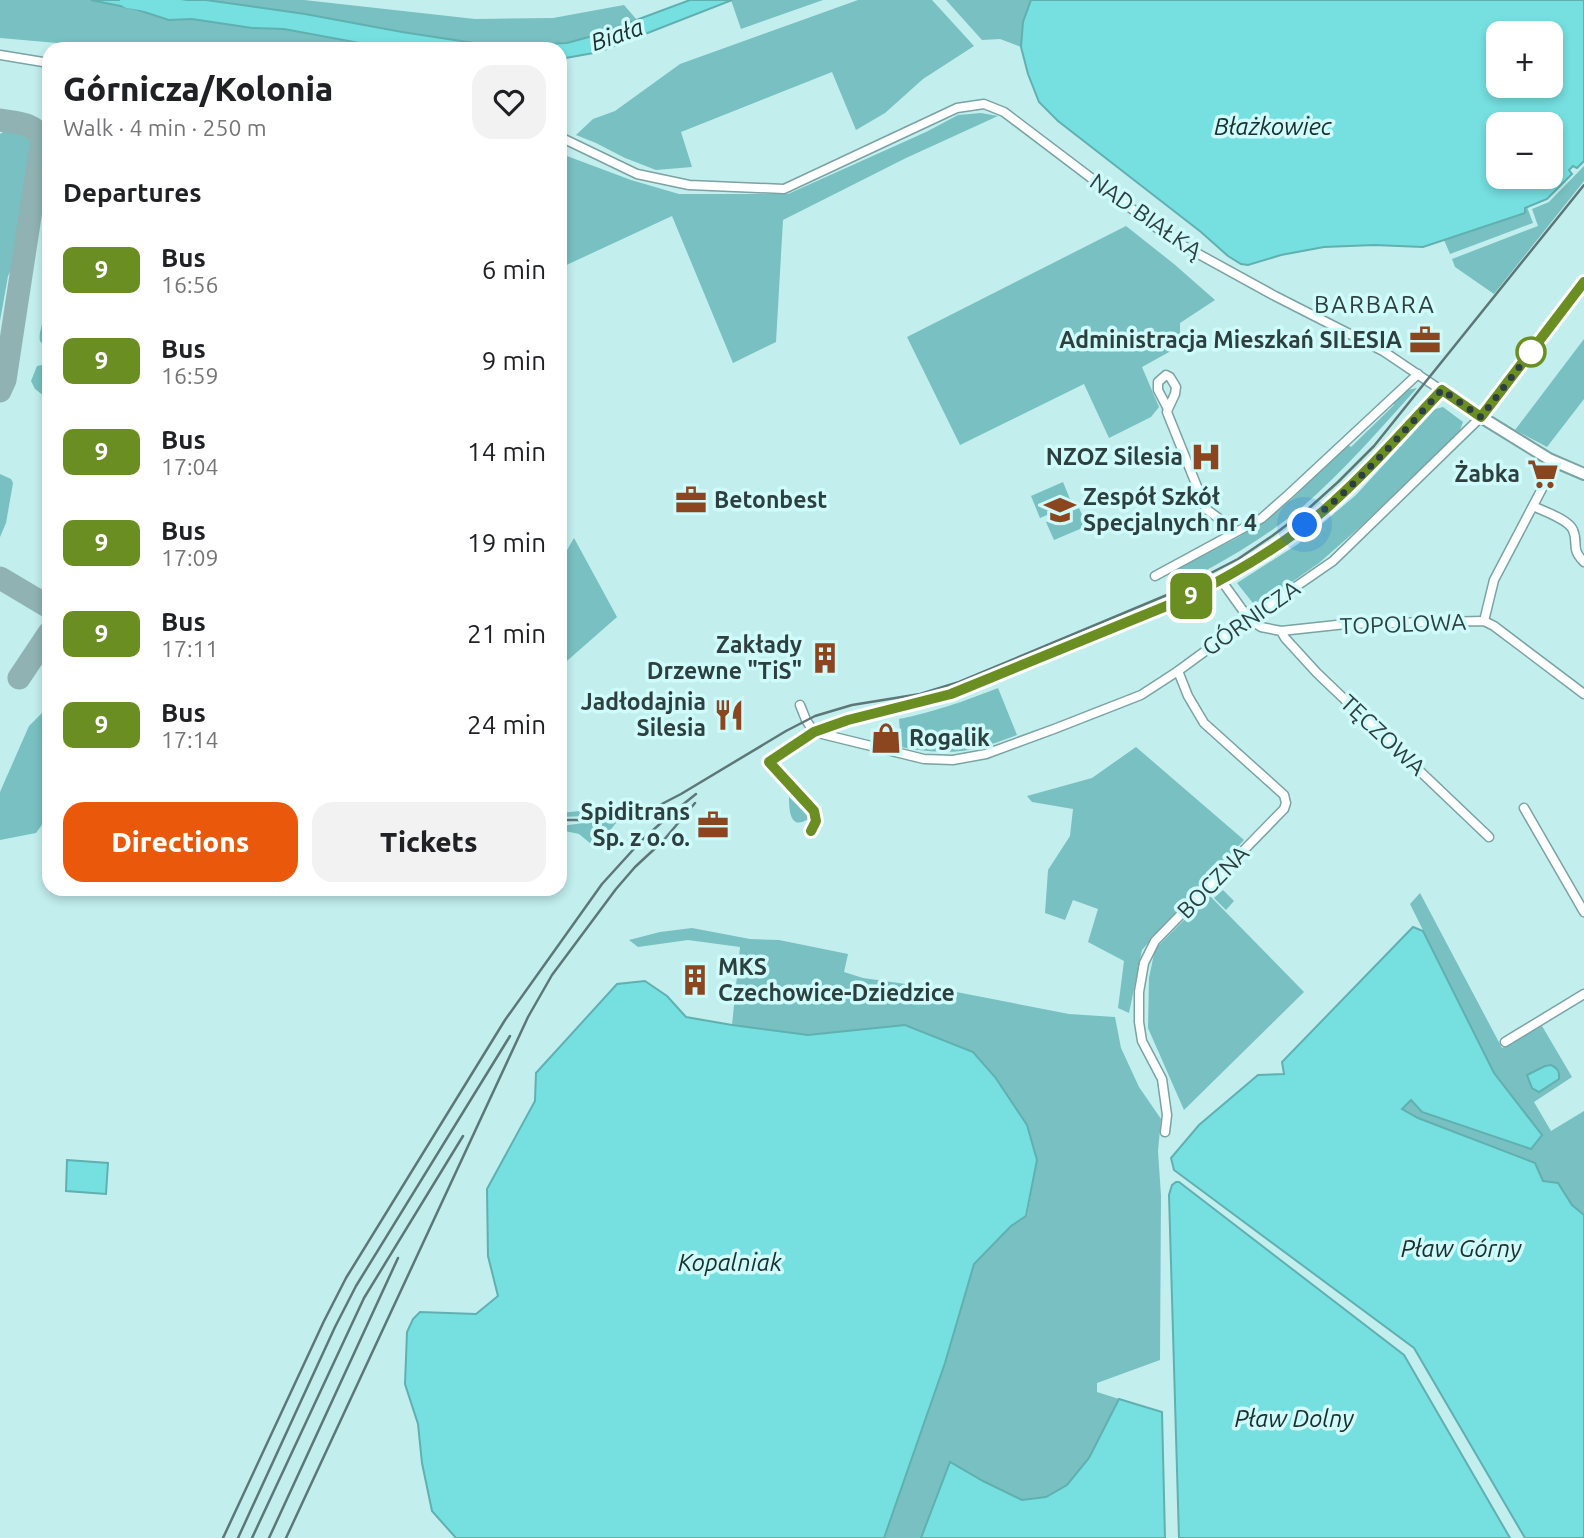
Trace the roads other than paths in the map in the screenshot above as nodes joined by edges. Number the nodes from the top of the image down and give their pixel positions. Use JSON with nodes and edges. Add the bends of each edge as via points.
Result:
{"nodes":[{"id":1,"x":0,"y":55,"type":"edge"},
{"id":2,"x":42,"y":62,"type":"edge"},
{"id":3,"x":567,"y":140,"type":"edge"},
{"id":4,"x":1584,"y":282,"type":"edge"},
{"id":5,"x":1418,"y":374,"type":"junction"},
{"id":6,"x":1442,"y":390,"type":"junction"},
{"id":7,"x":1168,"y":409,"type":"dead end"},
{"id":8,"x":1481,"y":417,"type":"junction"},
{"id":9,"x":1556,"y":462,"type":"junction"},
{"id":10,"x":1584,"y":474,"type":"edge"},
{"id":11,"x":1532,"y":506,"type":"junction"},
{"id":12,"x":1236,"y":531,"type":"junction"},
{"id":13,"x":1584,"y":562,"type":"edge"},
{"id":14,"x":1155,"y":576,"type":"dead end"},
{"id":15,"x":1221,"y":580,"type":"junction"},
{"id":16,"x":1249,"y":619,"type":"junction"},
{"id":17,"x":1483,"y":621,"type":"junction"},
{"id":18,"x":1281,"y":631,"type":"junction"},
{"id":19,"x":1178,"y":671,"type":"junction"},
{"id":20,"x":1583,"y":690,"type":"edge"},
{"id":21,"x":800,"y":705,"type":"dead end"},
{"id":22,"x":814,"y":732,"type":"junction"},
{"id":23,"x":769,"y":762,"type":"dead end"},
{"id":24,"x":1524,"y":808,"type":"dead end"},
{"id":25,"x":1489,"y":837,"type":"dead end"},
{"id":26,"x":1584,"y":912,"type":"edge"},
{"id":27,"x":1584,"y":994,"type":"edge"},
{"id":28,"x":1505,"y":1042,"type":"dead end"},
{"id":29,"x":1164,"y":1132,"type":"dead end"}],
"edges":[{"from":1,"to":2,"type":"street"},
{"from":3,"to":5,"type":"street","name":"NAD BIAŁKĄ","via":[[638,174],[689,185],[784,189],[957,108],[984,104],[1004,111],[1181,245]]},
{"from":4,"to":8,"type":"street","name":"GÓRNICZA"},
{"from":5,"to":6,"type":"street","name":"NAD BIAŁKĄ"},
{"from":5,"to":12,"type":"street","via":[[1262,518]]},
{"from":6,"to":8,"type":"street","name":"NAD BIAŁKĄ"},
{"from":6,"to":15,"type":"street","name":"GÓRNICZA","via":[[1322,512],[1271,551]]},
{"from":7,"to":12,"type":"street","via":[[1206,509]]},
{"from":8,"to":9,"type":"street"},
{"from":8,"to":16,"type":"street","name":"GÓRNICZA","via":[[1333,561]]},
{"from":9,"to":10,"type":"street"},
{"from":9,"to":11,"type":"street"},
{"from":11,"to":13,"type":"street","via":[[1567,522]]},
{"from":11,"to":17,"type":"street","via":[[1494,580]]},
{"from":12,"to":14,"type":"street"},
{"from":15,"to":16,"type":"street"},
{"from":15,"to":22,"type":"street","name":"GÓRNICZA","via":[[951,694]]},
{"from":16,"to":18,"type":"street","name":"TOPOLOWA"},
{"from":16,"to":19,"type":"street","name":"GÓRNICZA"},
{"from":17,"to":18,"type":"street","name":"TOPOLOWA","via":[[1346,624]]},
{"from":17,"to":20,"type":"street","name":"TOPOLOWA"},
{"from":18,"to":25,"type":"street","name":"TĘCZOWA","via":[[1317,673]]},
{"from":19,"to":22,"type":"street","name":"GÓRNICZA","via":[[1141,695],[986,754],[953,760],[924,759]]},
{"from":19,"to":29,"type":"street","name":"BOCZNA","via":[[1204,723],[1284,795],[1286,803],[1156,941],[1144,963],[1139,1023],[1142,1041],[1162,1079],[1167,1115]]},
{"from":21,"to":22,"type":"street"},
{"from":22,"to":23,"type":"street","name":"GÓRNICZA"},
{"from":24,"to":26,"type":"street"},
{"from":27,"to":28,"type":"street"}]}
